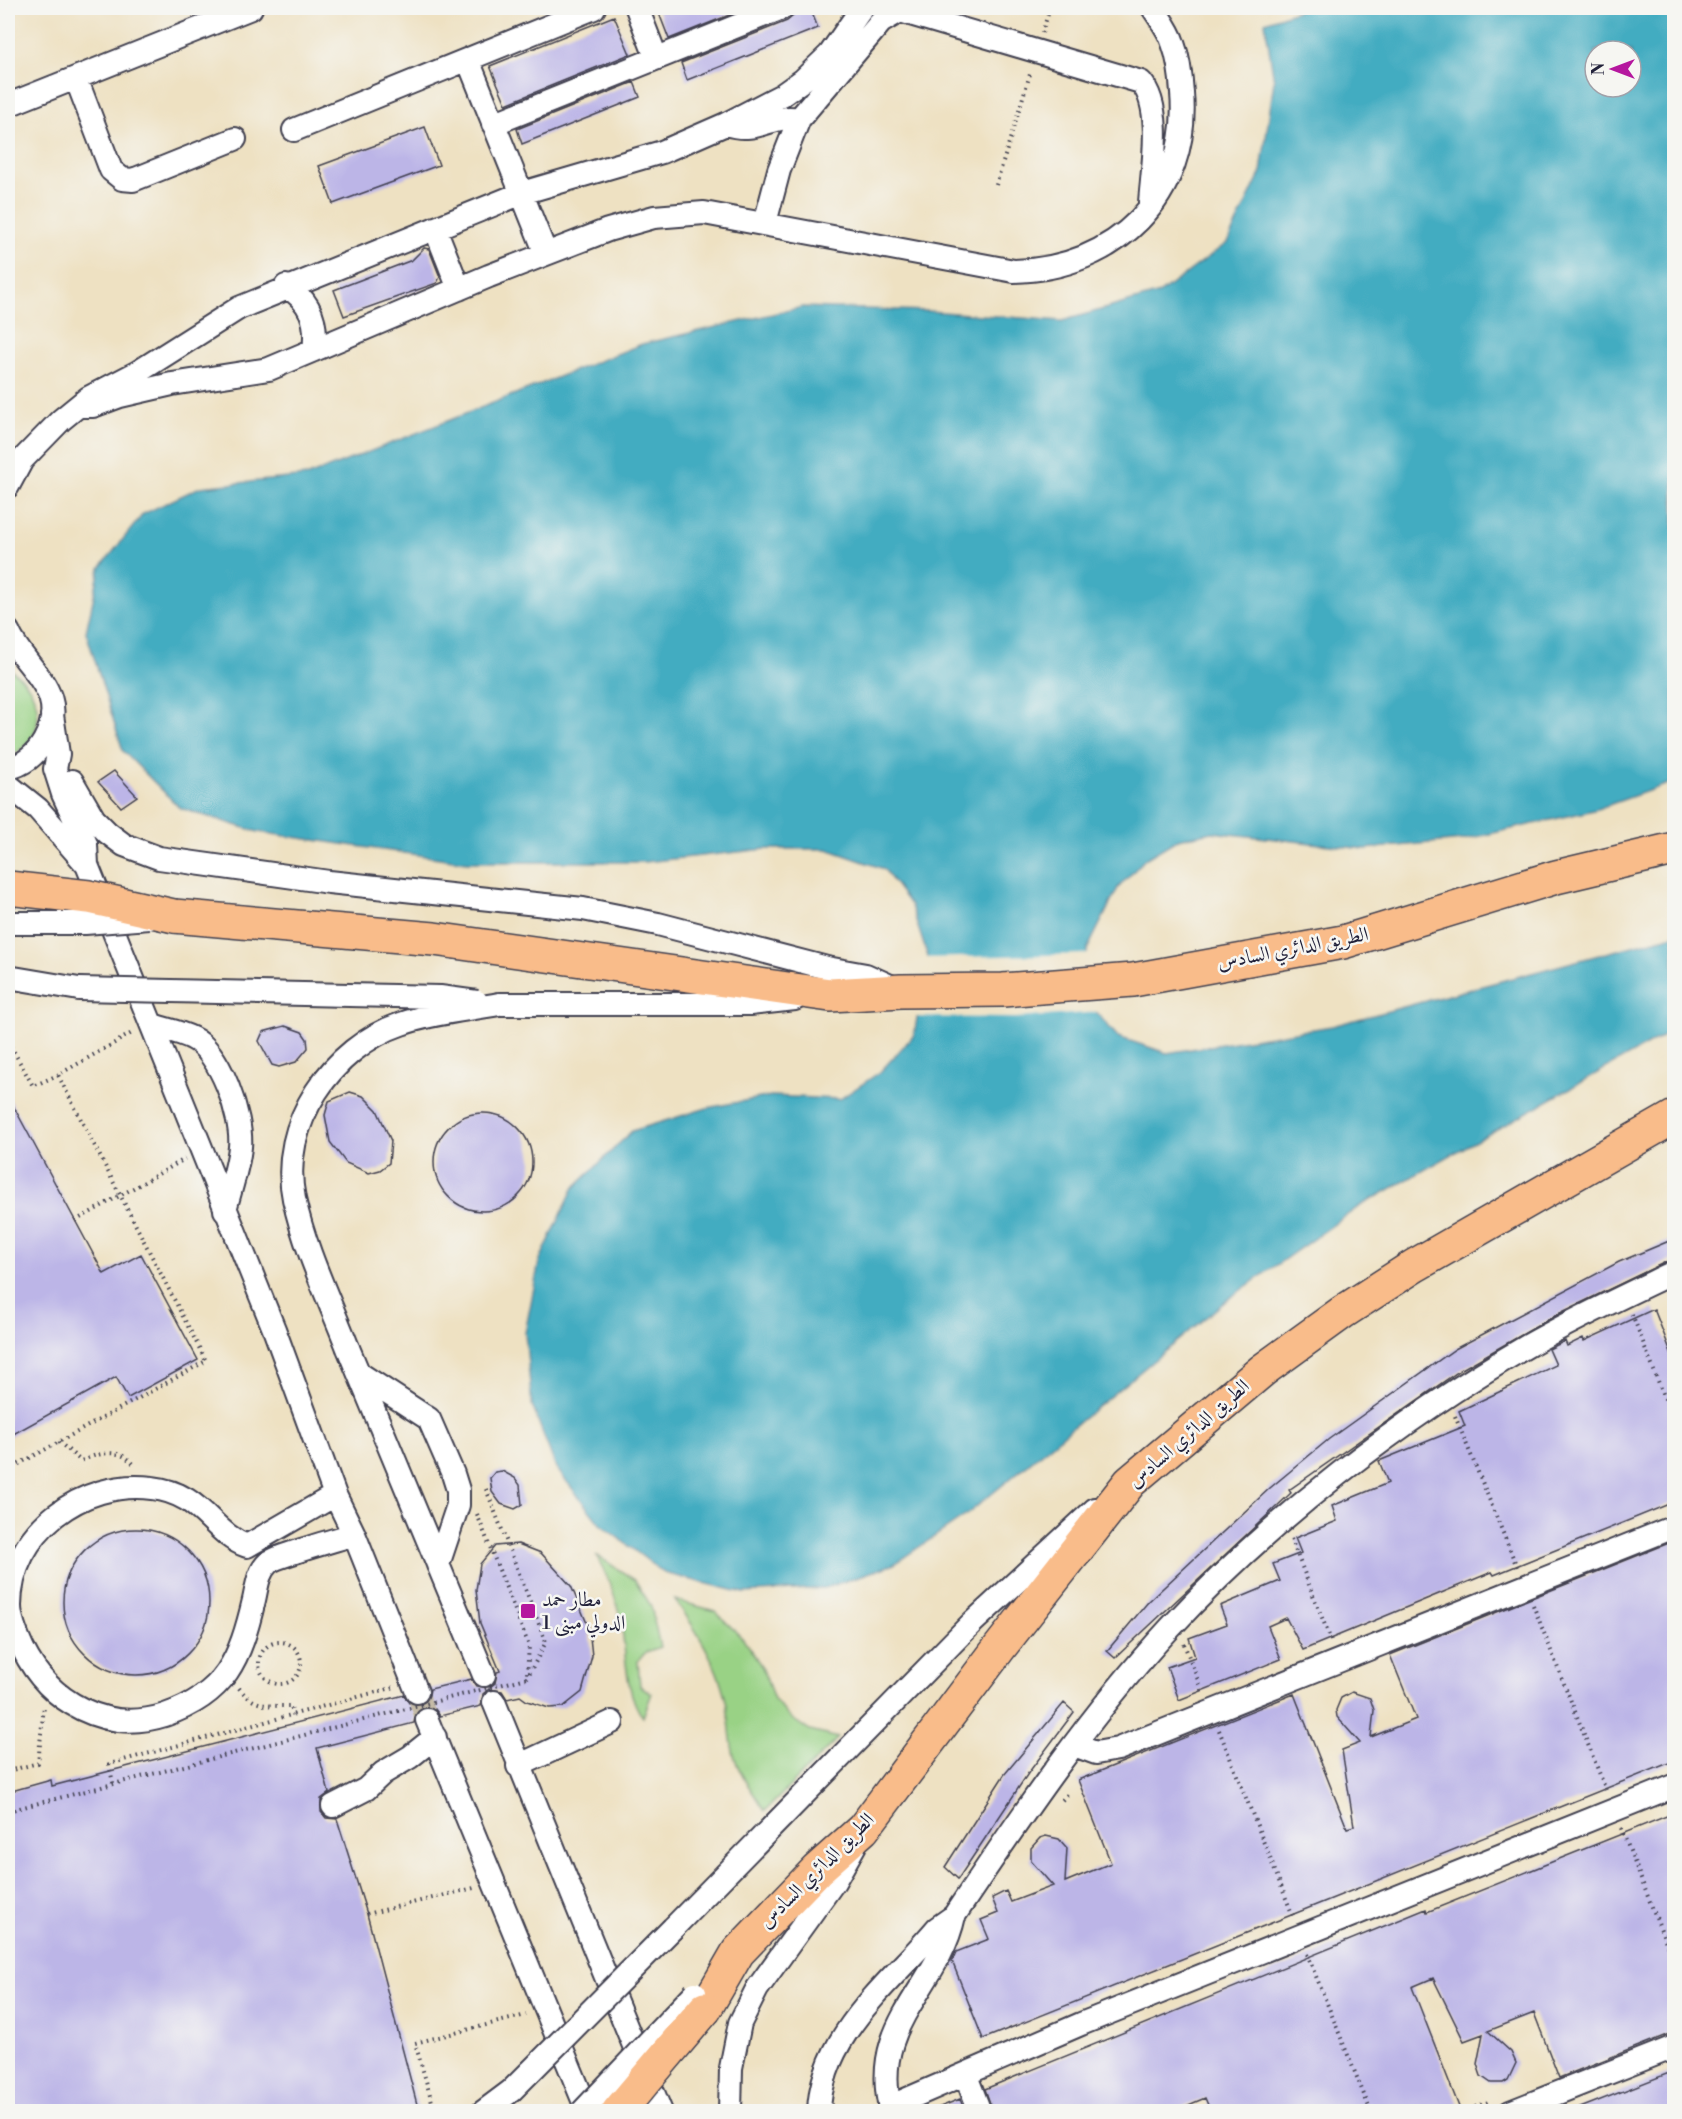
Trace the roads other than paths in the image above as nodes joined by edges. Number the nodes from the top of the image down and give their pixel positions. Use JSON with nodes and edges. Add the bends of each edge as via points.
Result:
{"nodes":[{"id":1,"x":251,"y":8,"type":"edge"},
{"id":2,"x":594,"y":8,"type":"edge"},
{"id":3,"x":637,"y":8,"type":"edge"},
{"id":4,"x":782,"y":8,"type":"edge"},
{"id":5,"x":862,"y":8,"type":"edge"},
{"id":6,"x":1153,"y":8,"type":"edge"},
{"id":7,"x":1167,"y":18,"type":"edge"},
{"id":8,"x":656,"y":57,"type":"junction"},
{"id":9,"x":468,"y":60,"type":"junction"},
{"id":10,"x":76,"y":78,"type":"junction"},
{"id":11,"x":8,"y":105,"type":"edge"},
{"id":12,"x":799,"y":119,"type":"junction"},
{"id":13,"x":493,"y":124,"type":"junction"},
{"id":14,"x":726,"y":124,"type":"junction"},
{"id":15,"x":294,"y":130,"type":"dead end"},
{"id":16,"x":235,"y":139,"type":"dead end"},
{"id":17,"x":522,"y":194,"type":"junction"},
{"id":18,"x":1150,"y":207,"type":"junction"},
{"id":19,"x":765,"y":223,"type":"junction"},
{"id":20,"x":435,"y":228,"type":"junction"},
{"id":21,"x":546,"y":254,"type":"junction"},
{"id":22,"x":286,"y":286,"type":"junction"},
{"id":23,"x":459,"y":289,"type":"junction"},
{"id":24,"x":314,"y":350,"type":"junction"},
{"id":25,"x":81,"y":406,"type":"junction"},
{"id":26,"x":8,"y":486,"type":"edge"},
{"id":27,"x":8,"y":631,"type":"edge"},
{"id":28,"x":8,"y":654,"type":"edge"},
{"id":29,"x":30,"y":664,"type":"junction"},
{"id":30,"x":52,"y":715,"type":"junction"},
{"id":31,"x":58,"y":754,"type":"junction"},
{"id":32,"x":8,"y":768,"type":"edge"},
{"id":33,"x":8,"y":785,"type":"edge"},
{"id":34,"x":1674,"y":831,"type":"edge"},
{"id":35,"x":1674,"y":849,"type":"edge"},
{"id":36,"x":87,"y":865,"type":"junction"},
{"id":37,"x":1556,"y":877,"type":"junction"},
{"id":38,"x":8,"y":888,"type":"edge"},
{"id":39,"x":174,"y":916,"type":"junction"},
{"id":40,"x":8,"y":923,"type":"edge"},
{"id":41,"x":8,"y":977,"type":"edge"},
{"id":42,"x":79,"y":989,"type":"junction"},
{"id":43,"x":911,"y":991,"type":"junction"},
{"id":44,"x":8,"y":993,"type":"edge"},
{"id":45,"x":830,"y":995,"type":"junction"},
{"id":46,"x":499,"y":1004,"type":"junction"},
{"id":47,"x":152,"y":1025,"type":"junction"},
{"id":48,"x":1674,"y":1117,"type":"edge"},
{"id":49,"x":225,"y":1210,"type":"junction"},
{"id":50,"x":1674,"y":1272,"type":"edge"},
{"id":51,"x":360,"y":1374,"type":"junction"},
{"id":52,"x":1130,"y":1482,"type":"junction"},
{"id":53,"x":335,"y":1495,"type":"junction"},
{"id":54,"x":1674,"y":1527,"type":"edge"},
{"id":55,"x":354,"y":1534,"type":"junction"},
{"id":56,"x":438,"y":1565,"type":"junction"},
{"id":57,"x":11,"y":1580,"type":"edge"},
{"id":58,"x":484,"y":1675,"type":"dead end"},
{"id":59,"x":415,"y":1687,"type":"tunnel mouth"},
{"id":60,"x":494,"y":1702,"type":"dead end"},
{"id":61,"x":612,"y":1722,"type":"dead end"},
{"id":62,"x":1074,"y":1745,"type":"junction"},
{"id":63,"x":518,"y":1766,"type":"junction"},
{"id":64,"x":1674,"y":1786,"type":"edge"},
{"id":65,"x":331,"y":1799,"type":"dead end"},
{"id":66,"x":863,"y":1830,"type":"junction"},
{"id":67,"x":954,"y":1916,"type":"junction"},
{"id":68,"x":700,"y":2001,"type":"junction"},
{"id":69,"x":1674,"y":2047,"type":"edge"},
{"id":70,"x":966,"y":2076,"type":"junction"},
{"id":71,"x":511,"y":2091,"type":"junction"},
{"id":72,"x":890,"y":2109,"type":"edge"},
{"id":73,"x":483,"y":2112,"type":"edge"},
{"id":74,"x":500,"y":2112,"type":"edge"},
{"id":75,"x":582,"y":2112,"type":"edge"},
{"id":76,"x":588,"y":2112,"type":"edge"},
{"id":77,"x":618,"y":2112,"type":"edge"},
{"id":78,"x":661,"y":2112,"type":"edge"},
{"id":79,"x":730,"y":2112,"type":"edge"},
{"id":80,"x":819,"y":2112,"type":"edge"},
{"id":81,"x":980,"y":2112,"type":"edge"},
{"id":82,"x":1510,"y":2112,"type":"edge"}],
"edges":[{"from":1,"to":10,"type":"lane"},
{"from":2,"to":9,"type":"lane"},
{"from":3,"to":8,"type":"lane"},
{"from":4,"to":8,"type":"lane"},
{"from":5,"to":14,"type":"lane","via":[[830,54],[803,80]]},
{"from":6,"to":7,"type":"lane"},
{"from":7,"to":18,"type":"lane","via":[[1180,75],[1181,139],[1171,170]]},
{"from":8,"to":13,"type":"lane"},
{"from":9,"to":13,"type":"lane"},
{"from":9,"to":15,"type":"lane"},
{"from":10,"to":11,"type":"lane"},
{"from":10,"to":16,"type":"lane","via":[[111,170],[122,179],[138,178]]},
{"from":12,"to":14,"type":"lane","via":[[784,117],[751,129]]},
{"from":12,"to":18,"type":"lane","via":[[881,22],[894,13],[909,12],[1133,79],[1148,90],[1154,119]]},
{"from":12,"to":19,"type":"lane","via":[[779,170]]},
{"from":13,"to":17,"type":"lane"},
{"from":14,"to":17,"type":"lane","via":[[662,152]]},
{"from":17,"to":20,"type":"lane"},
{"from":17,"to":21,"type":"lane"},
{"from":18,"to":19,"type":"lane","via":[[1131,230],[1095,253],[1044,271],[987,268]]},
{"from":19,"to":21,"type":"lane","via":[[704,213],[654,216]]},
{"from":20,"to":22,"type":"lane"},
{"from":20,"to":23,"type":"lane"},
{"from":21,"to":23,"type":"lane"},
{"from":22,"to":24,"type":"lane","via":[[300,295],[313,317]]},
{"from":22,"to":25,"type":"lane","via":[[232,311],[138,372],[88,398]]},
{"from":23,"to":24,"type":"lane"},
{"from":24,"to":25,"type":"lane","via":[[262,371],[172,384]]},
{"from":25,"to":26,"type":"lane","via":[[22,460]]},
{"from":27,"to":29,"type":"lane"},
{"from":28,"to":29,"type":"lane"},
{"from":29,"to":30,"type":"lane","via":[[51,696]]},
{"from":30,"to":31,"type":"lane"},
{"from":30,"to":32,"type":"lane","via":[[40,748],[27,760]]},
{"from":31,"to":36,"type":"lane","via":[[55,769],[86,844]]},
{"from":31,"to":43,"type":"lane","via":[[76,791],[101,826],[124,845],[159,858],[329,882],[595,911],[866,975]]},
{"from":33,"to":36,"type":"lane","via":[[38,809]]},
{"from":34,"to":37,"type":"highway"},
{"from":35,"to":37,"type":"highway","name":"الطريق الدائري السادس"},
{"from":36,"to":47,"type":"lane"},
{"from":37,"to":43,"type":"highway","name":"الطريق الدائري السادس","via":[[1343,942],[1132,980],[1003,990]]},
{"from":38,"to":39,"type":"highway","name":"الطريق الدائري السادس","bridge":true,"via":[[89,897]]},
{"from":39,"to":40,"type":"lane","bridge":true,"via":[[85,923]]},
{"from":39,"to":45,"type":"highway","name":"الطريق الدائري السادس","via":[[434,939]]},
{"from":41,"to":42,"type":"lane"},
{"from":42,"to":44,"type":"lane"},
{"from":42,"to":46,"type":"lane","bridge":true,"via":[[440,997]]},
{"from":43,"to":45,"type":"highway","name":"الطريق الدائري السادس"},
{"from":45,"to":46,"type":"lane","via":[[750,1004]]},
{"from":46,"to":51,"type":"lane","bridge":true,"via":[[420,1018],[381,1032],[338,1063],[306,1110],[293,1157],[293,1196],[303,1232]]},
{"from":47,"to":49,"type":"lane"},
{"from":47,"to":49,"type":"lane","via":[[202,1045],[211,1053],[224,1081],[240,1135]]},
{"from":48,"to":52,"type":"highway","name":"الطريق الدائري السادس","via":[[1414,1266],[1352,1307],[1263,1371]]},
{"from":49,"to":53,"type":"lane"},
{"from":50,"to":62,"type":"lane","via":[[1630,1310],[1532,1344],[1445,1397],[1363,1455],[1280,1523],[1178,1620]]},
{"from":51,"to":56,"type":"lane"},
{"from":51,"to":56,"type":"lane","via":[[429,1419],[453,1474],[458,1505]]},
{"from":52,"to":66,"type":"highway","name":"الطريق الدائري السادس"},
{"from":52,"to":71,"type":"lane","bridge":true,"via":[[1084,1517],[971,1624]]},
{"from":53,"to":55,"type":"lane"},
{"from":53,"to":57,"type":"lane","via":[[247,1546],[193,1501],[153,1488],[116,1487],[86,1495],[57,1512],[29,1543]]},
{"from":54,"to":62,"type":"lane","via":[[1106,1753],[1091,1753]]},
{"from":55,"to":57,"type":"lane","via":[[269,1562],[260,1574],[247,1630],[225,1679],[186,1705],[147,1718],[94,1716],[67,1702],[45,1682],[33,1669],[11,1618]]},
{"from":55,"to":59,"type":"lane"},
{"from":56,"to":58,"type":"lane"},
{"from":60,"to":63,"type":"lane"},
{"from":61,"to":63,"type":"lane"},
{"from":62,"to":67,"type":"lane"},
{"from":63,"to":78,"type":"lane"},
{"from":64,"to":70,"type":"lane","via":[[1081,2024]]},
{"from":65,"to":76,"type":"lane","via":[[360,1777],[382,1773],[410,1757],[431,1728]]},
{"from":66,"to":68,"type":"highway","name":"الطريق الدائري السادس","via":[[817,1870],[738,1952]]},
{"from":66,"to":79,"type":"lane","via":[[834,1882],[757,1989],[740,2023],[731,2068]]},
{"from":67,"to":72,"type":"lane","via":[[949,1941],[906,2007],[893,2036],[887,2069]]},
{"from":67,"to":80,"type":"lane","via":[[937,1928],[838,2042],[823,2077]]},
{"from":68,"to":75,"type":"lane","bridge":true},
{"from":68,"to":77,"type":"highway","name":"الطريق الدائري السادس","bridge":true},
{"from":69,"to":82,"type":"lane"},
{"from":70,"to":72,"type":"lane"},
{"from":70,"to":81,"type":"lane"},
{"from":71,"to":73,"type":"lane"},
{"from":71,"to":74,"type":"lane"}]}
